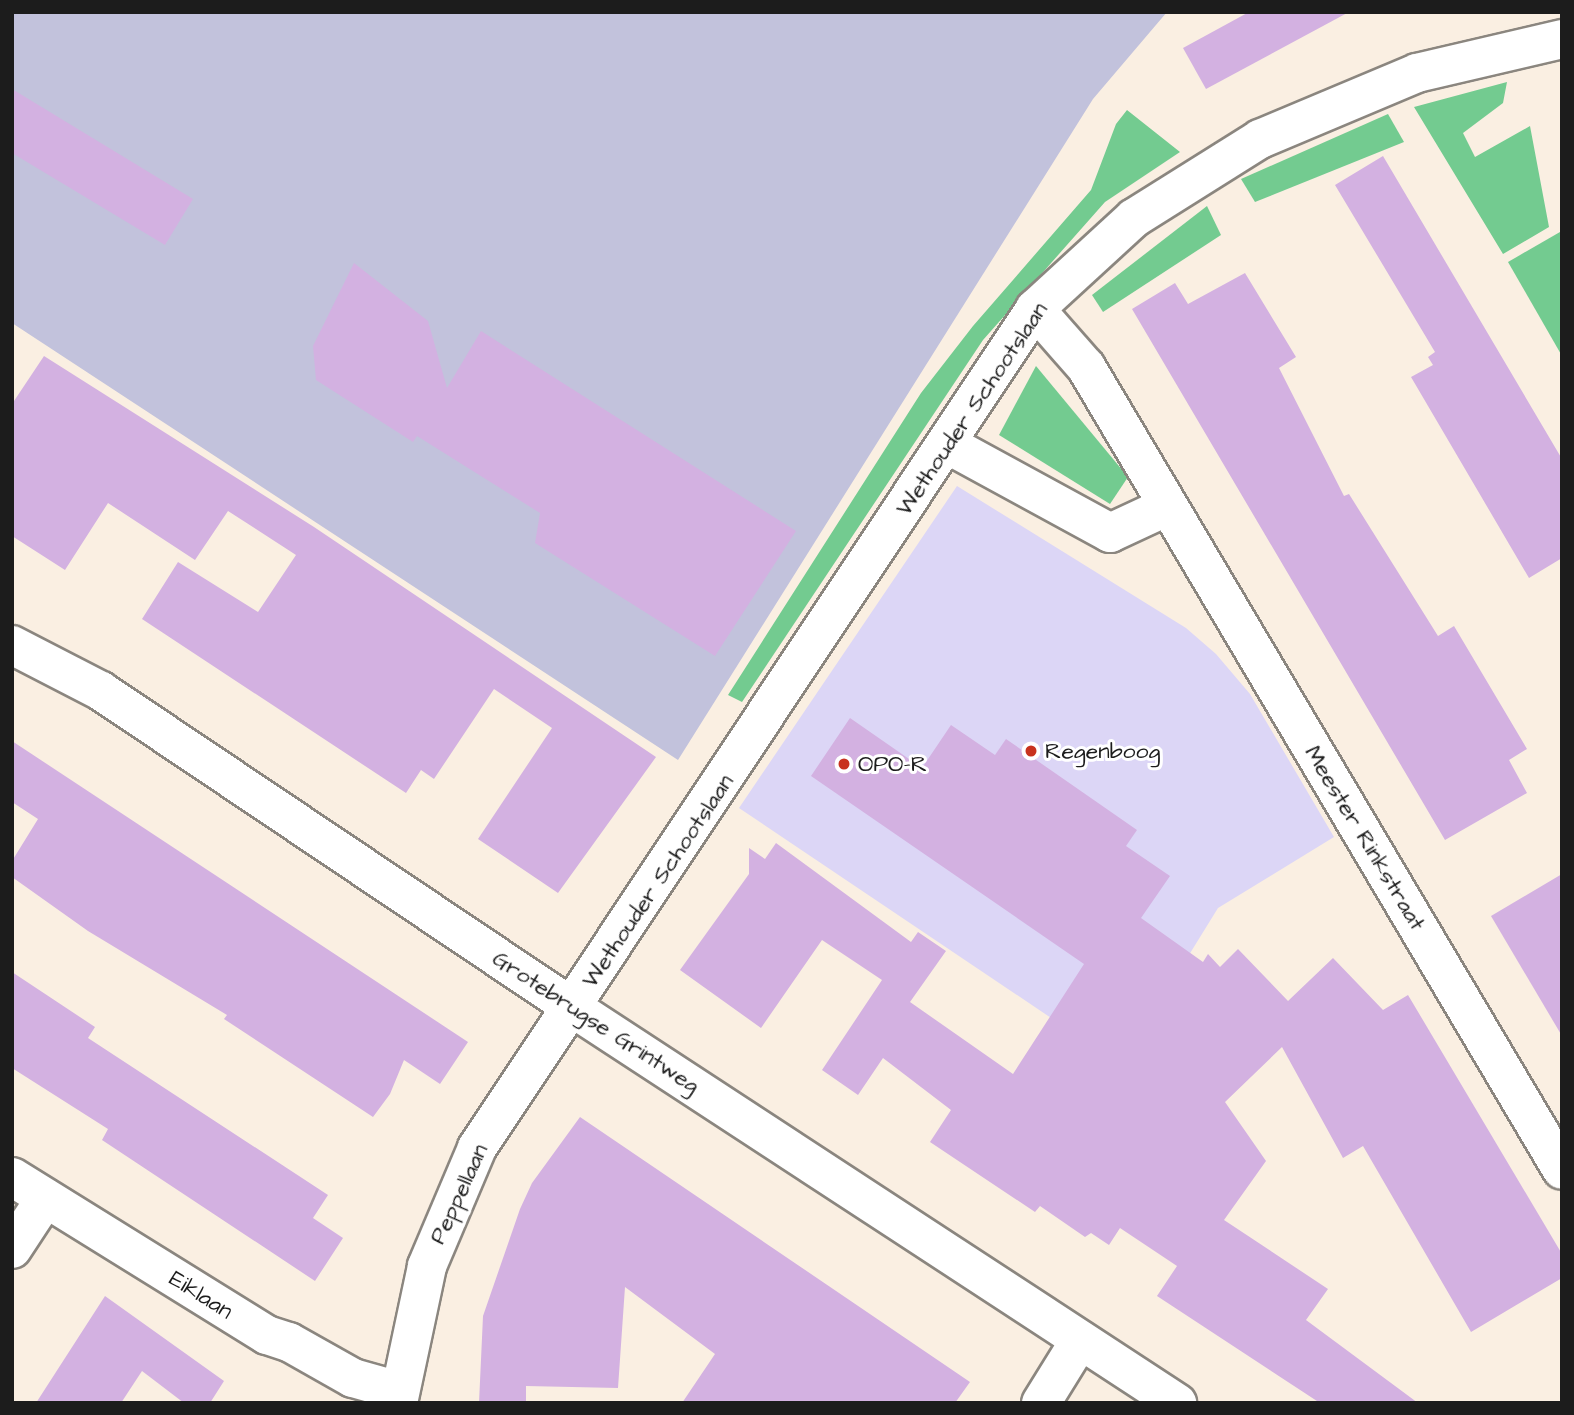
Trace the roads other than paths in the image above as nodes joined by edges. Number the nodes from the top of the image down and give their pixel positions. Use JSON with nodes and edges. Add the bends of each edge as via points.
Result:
{"nodes":[{"id":1,"x":1562,"y":39,"type":"edge"},
{"id":2,"x":1035,"y":309,"type":"junction"},
{"id":3,"x":947,"y":444,"type":"junction"},
{"id":4,"x":1168,"y":506,"type":"junction"},
{"id":5,"x":12,"y":645,"type":"edge"},
{"id":6,"x":573,"y":1008,"type":"junction"},
{"id":7,"x":1562,"y":1170,"type":"edge"},
{"id":8,"x":12,"y":1177,"type":"edge"},
{"id":9,"x":46,"y":1199,"type":"junction"},
{"id":10,"x":12,"y":1249,"type":"edge"},
{"id":11,"x":1080,"y":1340,"type":"junction"},
{"id":12,"x":399,"y":1397,"type":"edge"},
{"id":13,"x":1041,"y":1403,"type":"edge"},
{"id":14,"x":1177,"y":1403,"type":"edge"}],
"edges":[{"from":1,"to":2,"type":"street","name":"Wethouder Schootslaan","via":[[1417,73],[1260,139],[1134,218]]},
{"from":2,"to":3,"type":"street","name":"Wethouder Schootslaan"},
{"from":2,"to":4,"type":"street","name":"Meester Rinkstraat","via":[[1086,367]]},
{"from":3,"to":4,"type":"street","via":[[1110,533]]},
{"from":3,"to":6,"type":"street","name":"Wethouder Schootslaan"},
{"from":4,"to":7,"type":"street","name":"Meester Rinkstraat"},
{"from":5,"to":6,"type":"street","name":"Grotebrugse Grintweg","via":[[101,691]]},
{"from":6,"to":11,"type":"street","name":"Grotebrugse Grintweg"},
{"from":6,"to":12,"type":"street","name":"Peppellaan","via":[[462,1177],[427,1266]]},
{"from":8,"to":9,"type":"street","name":"Eiklaan"},
{"from":9,"to":10,"type":"street"},
{"from":9,"to":12,"type":"street","name":"Eiklaan","via":[[267,1335]]},
{"from":11,"to":13,"type":"street"},
{"from":11,"to":14,"type":"street","name":"Grotebrugse Grintweg"}]}
